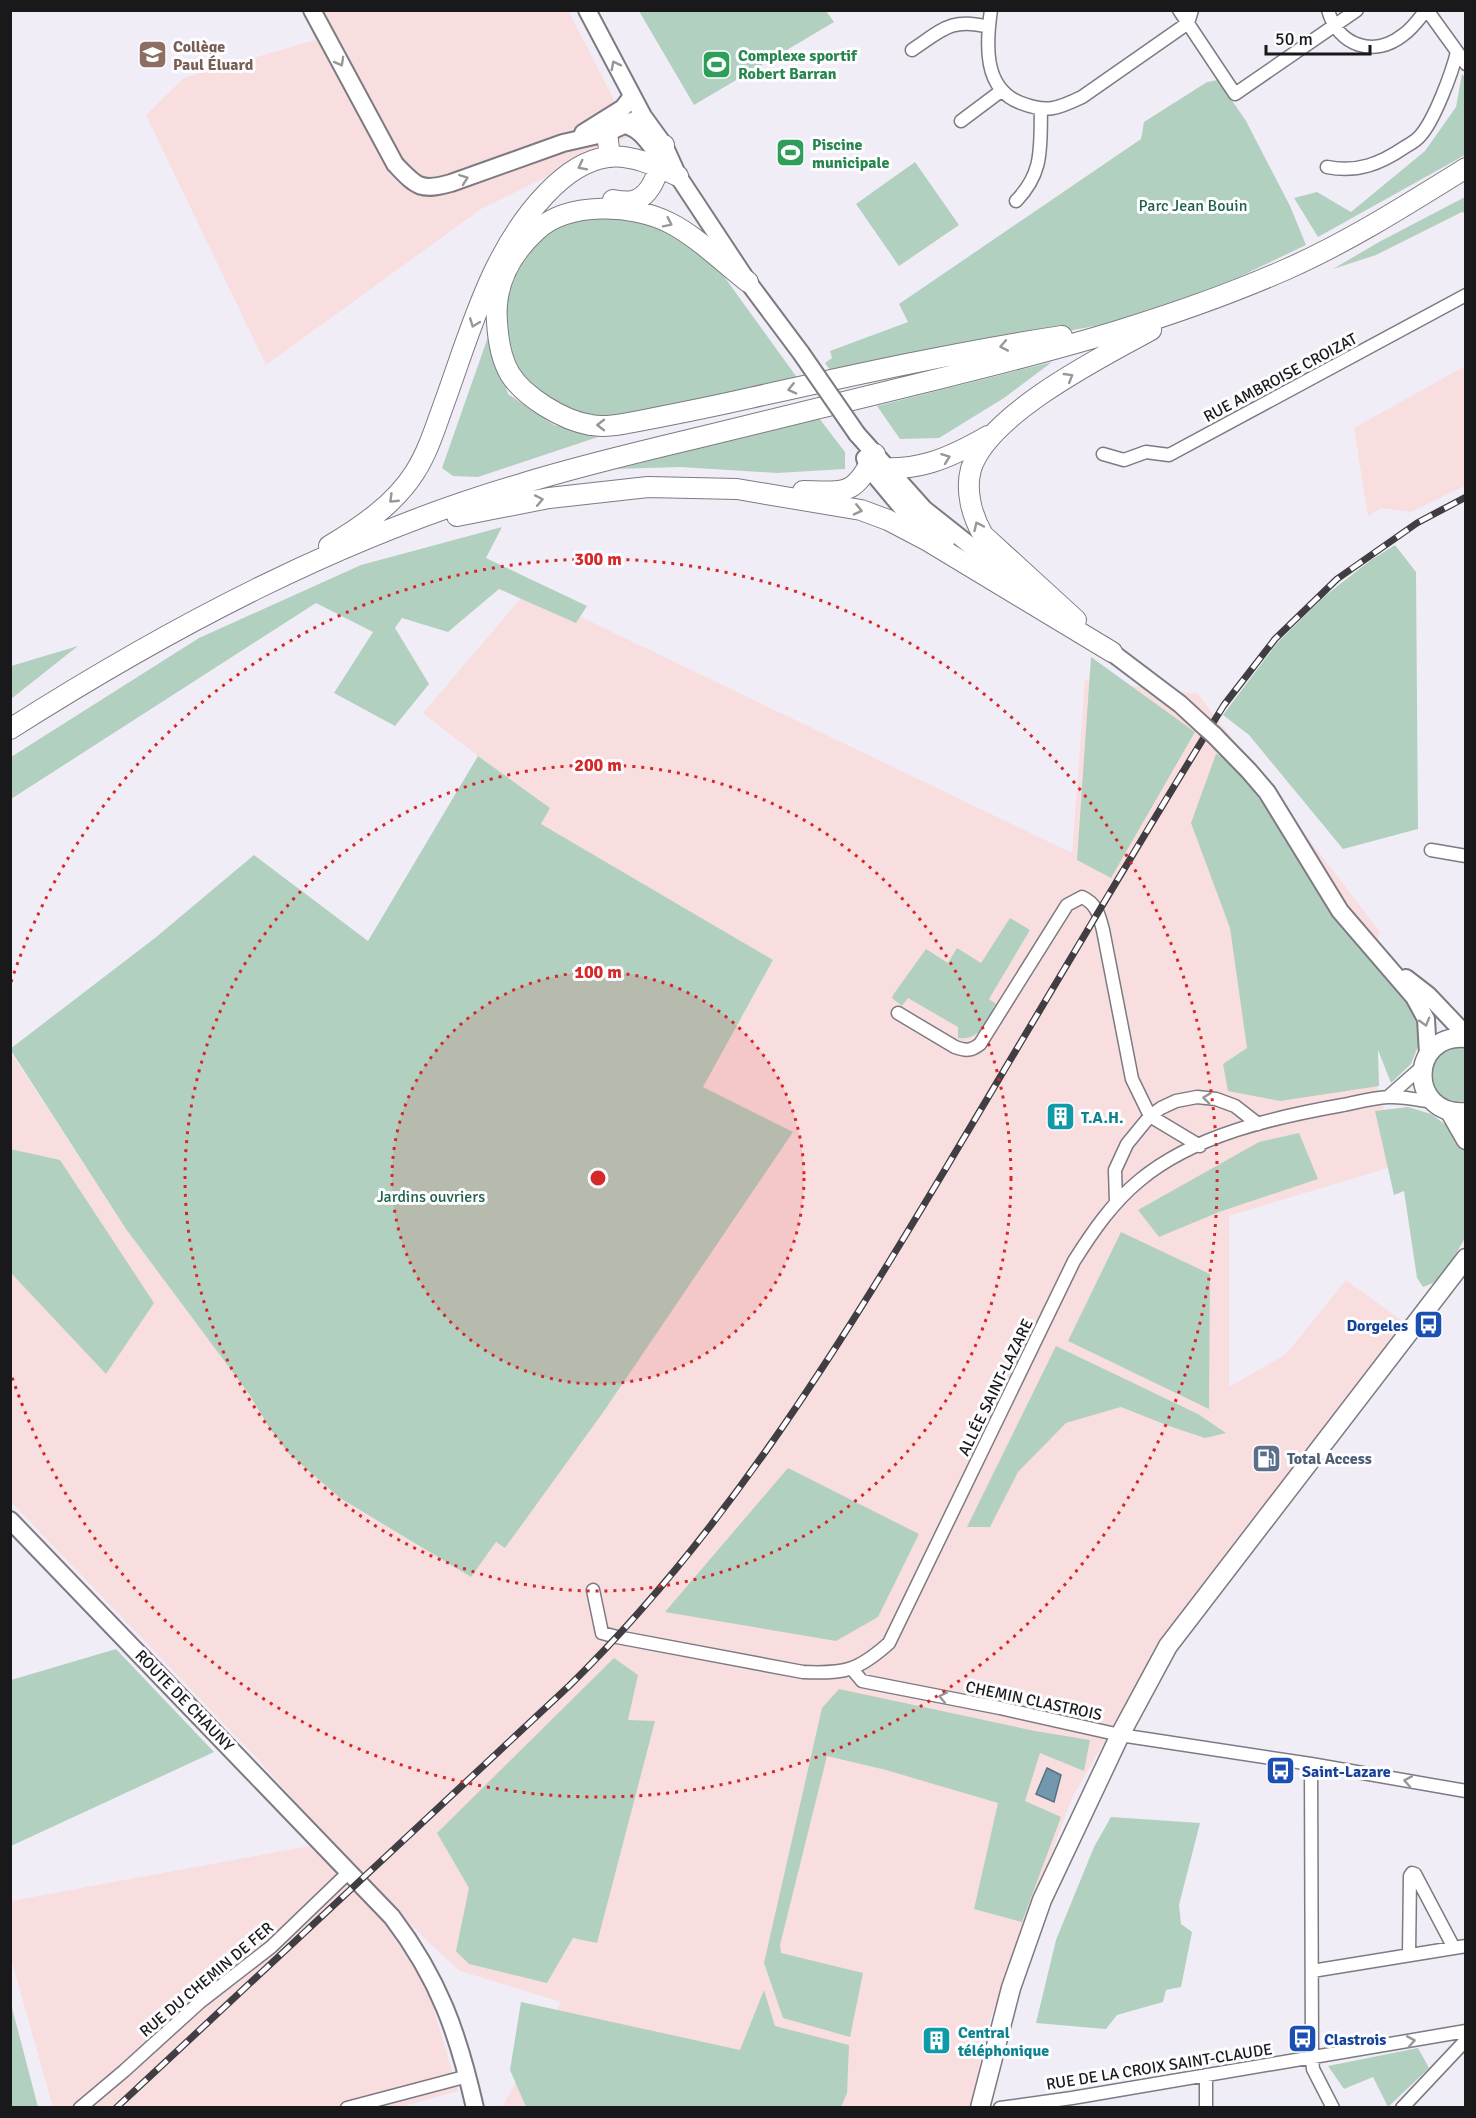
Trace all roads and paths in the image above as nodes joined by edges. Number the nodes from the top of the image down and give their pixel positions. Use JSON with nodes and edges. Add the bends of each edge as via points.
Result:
{"nodes":[{"id":1,"x":312,"y":10,"type":"edge"},
{"id":2,"x":587,"y":10,"type":"edge"},
{"id":3,"x":991,"y":10,"type":"edge"},
{"id":4,"x":1179,"y":10,"type":"edge"},
{"id":5,"x":1192,"y":10,"type":"edge"},
{"id":6,"x":1328,"y":10,"type":"edge"},
{"id":7,"x":1357,"y":10,"type":"edge"},
{"id":8,"x":1426,"y":10,"type":"edge"},
{"id":9,"x":1188,"y":23,"type":"junction"},
{"id":10,"x":989,"y":27,"type":"junction"},
{"id":11,"x":1333,"y":27,"type":"junction"},
{"id":12,"x":912,"y":50,"type":"dead end"},
{"id":13,"x":1457,"y":52,"type":"junction"},
{"id":14,"x":1466,"y":64,"type":"edge"},
{"id":15,"x":1000,"y":91,"type":"junction"},
{"id":16,"x":632,"y":96,"type":"junction"},
{"id":17,"x":1041,"y":110,"type":"junction"},
{"id":18,"x":643,"y":116,"type":"junction"},
{"id":19,"x":961,"y":121,"type":"dead end"},
{"id":20,"x":616,"y":129,"type":"junction"},
{"id":21,"x":563,"y":143,"type":"junction"},
{"id":22,"x":610,"y":156,"type":"junction"},
{"id":23,"x":662,"y":157,"type":"junction"},
{"id":24,"x":1327,"y":167,"type":"dead end"},
{"id":25,"x":1466,"y":168,"type":"edge"},
{"id":26,"x":678,"y":176,"type":"joint"},
{"id":27,"x":1016,"y":201,"type":"dead end"},
{"id":28,"x":565,"y":214,"type":"junction"},
{"id":29,"x":748,"y":282,"type":"junction"},
{"id":30,"x":1466,"y":295,"type":"edge"},
{"id":31,"x":1195,"y":306,"type":"junction"},
{"id":32,"x":1145,"y":324,"type":"junction"},
{"id":33,"x":999,"y":431,"type":"junction"},
{"id":34,"x":1104,"y":454,"type":"dead end"},
{"id":35,"x":872,"y":460,"type":"junction"},
{"id":36,"x":889,"y":470,"type":"junction"},
{"id":37,"x":737,"y":489,"type":"junction"},
{"id":38,"x":392,"y":530,"type":"junction"},
{"id":39,"x":274,"y":581,"type":"junction"},
{"id":40,"x":1023,"y":589,"type":"junction"},
{"id":41,"x":1112,"y":652,"type":"junction"},
{"id":42,"x":10,"y":729,"type":"edge"},
{"id":43,"x":1431,"y":850,"type":"dead end"},
{"id":44,"x":1466,"y":856,"type":"edge"},
{"id":45,"x":1384,"y":961,"type":"junction"},
{"id":46,"x":898,"y":1012,"type":"dead end"},
{"id":47,"x":1466,"y":1037,"type":"edge"},
{"id":48,"x":1426,"y":1060,"type":"junction"},
{"id":49,"x":1389,"y":1096,"type":"junction"},
{"id":50,"x":1433,"y":1102,"type":"junction"},
{"id":51,"x":1458,"y":1112,"type":"edge"},
{"id":52,"x":1150,"y":1116,"type":"junction"},
{"id":53,"x":1258,"y":1124,"type":"junction"},
{"id":54,"x":1466,"y":1140,"type":"edge"},
{"id":55,"x":1200,"y":1146,"type":"junction"},
{"id":56,"x":1116,"y":1202,"type":"junction"},
{"id":57,"x":1466,"y":1258,"type":"edge"},
{"id":58,"x":10,"y":1520,"type":"edge"},
{"id":59,"x":593,"y":1590,"type":"dead end"},
{"id":60,"x":852,"y":1669,"type":"junction"},
{"id":61,"x":1120,"y":1735,"type":"junction"},
{"id":62,"x":1311,"y":1764,"type":"junction"},
{"id":63,"x":1466,"y":1791,"type":"edge"},
{"id":64,"x":355,"y":1876,"type":"junction"},
{"id":65,"x":1460,"y":1947,"type":"edge"},
{"id":66,"x":1409,"y":1955,"type":"junction"},
{"id":67,"x":1312,"y":1971,"type":"junction"},
{"id":68,"x":1466,"y":2031,"type":"edge"},
{"id":69,"x":1466,"y":2040,"type":"edge"},
{"id":70,"x":1312,"y":2058,"type":"junction"},
{"id":71,"x":1206,"y":2075,"type":"junction"},
{"id":72,"x":468,"y":2076,"type":"junction"},
{"id":73,"x":1057,"y":2104,"type":"edge"},
{"id":74,"x":80,"y":2108,"type":"edge"},
{"id":75,"x":347,"y":2108,"type":"edge"},
{"id":76,"x":475,"y":2108,"type":"edge"},
{"id":77,"x":980,"y":2108,"type":"edge"},
{"id":78,"x":1000,"y":2108,"type":"edge"},
{"id":79,"x":1206,"y":2108,"type":"edge"},
{"id":80,"x":1333,"y":2108,"type":"edge"},
{"id":81,"x":1402,"y":2108,"type":"edge"}],
"edges":[{"from":1,"to":21,"type":"street","one_way":true,"via":[[395,164],[413,183],[432,189]]},
{"from":16,"to":2,"type":"street","one_way":true},
{"from":3,"to":10,"type":"street"},
{"from":4,"to":9,"type":"street"},
{"from":5,"to":9,"type":"street"},
{"from":6,"to":11,"type":"street"},
{"from":7,"to":11,"type":"street"},
{"from":8,"to":11,"type":"street","via":[[1403,36],[1387,44],[1356,44],[1344,39]]},
{"from":8,"to":13,"type":"street"},
{"from":9,"to":11,"type":"street","via":[[1235,94]]},
{"from":9,"to":17,"type":"street","via":[[1082,97]]},
{"from":10,"to":12,"type":"street","via":[[963,22],[948,26]]},
{"from":10,"to":15,"type":"street","via":[[987,46]]},
{"from":13,"to":14,"type":"street"},
{"from":13,"to":24,"type":"street","via":[[1449,78],[1419,138],[1371,166],[1344,170]]},
{"from":15,"to":17,"type":"street","via":[[1009,99]]},
{"from":15,"to":19,"type":"street"},
{"from":16,"to":18,"type":"street"},
{"from":16,"to":21,"type":"street","via":[[622,108]]},
{"from":17,"to":27,"type":"street","via":[[1035,177]]},
{"from":18,"to":20,"type":"street"},
{"from":18,"to":23,"type":"street"},
{"from":20,"to":21,"type":"street"},
{"from":20,"to":22,"type":"main road"},
{"from":20,"to":23,"type":"street","via":[[635,128]]},
{"from":22,"to":23,"type":"main road","via":[[636,160]]},
{"from":22,"to":39,"type":"main road","one_way":true,"via":[[565,176],[538,202],[512,239],[489,282],[432,437],[406,485],[363,524]]},
{"from":23,"to":26,"type":"main road"},
{"from":23,"to":28,"type":"main road","via":[[657,175],[642,197],[632,201],[578,201]]},
{"from":25,"to":31,"type":"main road","via":[[1337,245]]},
{"from":26,"to":29,"type":"street"},
{"from":28,"to":29,"type":"main road","one_way":true,"via":[[610,208],[660,219],[692,237]]},
{"from":32,"to":28,"type":"main road","one_way":true,"via":[[1046,338],[686,412],[607,426],[592,425],[564,418],[551,410],[511,375],[497,330],[497,297],[508,266],[541,226]]},
{"from":29,"to":35,"type":"street","bridge":true},
{"from":30,"to":34,"type":"street","name":"RUE AMBROISE CROIZAT","via":[[1169,455],[1146,452],[1124,460]]},
{"from":31,"to":32,"type":"main road"},
{"from":33,"to":31,"type":"main road","one_way":true,"via":[[1055,385]]},
{"from":32,"to":38,"type":"main road","via":[[1024,358],[585,466],[500,490]]},
{"from":36,"to":33,"type":"main road","one_way":true,"via":[[945,459]]},
{"from":41,"to":33,"type":"main road","one_way":true,"via":[[982,535],[969,495],[971,469],[982,448]]},
{"from":35,"to":36,"type":"main road"},
{"from":35,"to":37,"type":"main road","via":[[849,490]]},
{"from":35,"to":40,"type":"street","via":[[908,515],[989,572]]},
{"from":36,"to":40,"type":"street","via":[[924,509]]},
{"from":38,"to":37,"type":"main road","one_way":true,"via":[[549,498],[648,487]]},
{"from":37,"to":41,"type":"main road","one_way":true,"via":[[861,510],[888,520]]},
{"from":38,"to":39,"type":"main road"},
{"from":39,"to":42,"type":"main road","via":[[149,645]]},
{"from":40,"to":41,"type":"street"},
{"from":41,"to":45,"type":"street","via":[[1180,704],[1250,771],[1340,911]]},
{"from":43,"to":44,"type":"street"},
{"from":45,"to":47,"type":"street","via":[[1428,995]]},
{"from":45,"to":48,"type":"street","one_way":true,"via":[[1414,997],[1426,1019]]},
{"from":46,"to":52,"type":"street","via":[[955,1047],[973,1050],[981,1044],[1059,915],[1082,897],[1094,904],[1098,913],[1132,1079]]},
{"from":47,"to":48,"type":"main road","via":[[1446,1040]]},
{"from":48,"to":49,"type":"street"},
{"from":48,"to":50,"type":"main road","via":[[1422,1079]]},
{"from":49,"to":50,"type":"street"},
{"from":49,"to":53,"type":"street","name":"ALLÉE SAINT-LAZARE"},
{"from":50,"to":51,"type":"main road"},
{"from":51,"to":54,"type":"main road"},
{"from":53,"to":52,"type":"street","one_way":true,"via":[[1235,1106],[1197,1097],[1176,1101]]},
{"from":52,"to":55,"type":"street"},
{"from":52,"to":56,"type":"street","via":[[1127,1144],[1115,1170]]},
{"from":53,"to":55,"type":"street","name":"ALLÉE SAINT-LAZARE"},
{"from":55,"to":56,"type":"street","name":"ALLÉE SAINT-LAZARE","via":[[1141,1179]]},
{"from":56,"to":60,"type":"street","name":"ALLÉE SAINT-LAZARE","via":[[1074,1261],[890,1643]]},
{"from":57,"to":61,"type":"main road","via":[[1168,1646]]},
{"from":58,"to":64,"type":"street","name":"ROUTE DE CHAUNY"},
{"from":59,"to":60,"type":"street","via":[[602,1633],[803,1672]]},
{"from":61,"to":60,"type":"street","name":"CHEMIN CLASTROIS","one_way":true,"via":[[862,1681]]},
{"from":61,"to":62,"type":"street","name":"CHEMIN CLASTROIS"},
{"from":61,"to":77,"type":"main road","via":[[1042,1900],[1011,1988]]},
{"from":63,"to":62,"type":"street","name":"CHEMIN CLASTROIS","one_way":true},
{"from":62,"to":67,"type":"street"},
{"from":64,"to":72,"type":"street","name":"ROUTE DE CHAUNY","via":[[392,1917],[422,1959],[456,2033]]},
{"from":64,"to":74,"type":"street","name":"RUE DU CHEMIN DE FER","via":[[200,2002]]},
{"from":65,"to":66,"type":"street"},
{"from":65,"to":66,"type":"street","via":[[1412,1873]]},
{"from":66,"to":67,"type":"street"},
{"from":67,"to":70,"type":"street"},
{"from":70,"to":68,"type":"street","name":"RUE DE LA CROIX SAINT-CLAUDE","one_way":true},
{"from":69,"to":81,"type":"street"},
{"from":70,"to":71,"type":"street","name":"RUE DE LA CROIX SAINT-CLAUDE"},
{"from":70,"to":80,"type":"street","via":[[1313,2069]]},
{"from":71,"to":73,"type":"street","name":"RUE DE LA CROIX SAINT-CLAUDE"},
{"from":71,"to":79,"type":"street"},
{"from":72,"to":75,"type":"street"},
{"from":72,"to":76,"type":"street","name":"ROUTE DE CHAUNY"},
{"from":73,"to":78,"type":"street","name":"RUE DE LA CROIX SAINT-CLAUDE"}]}
